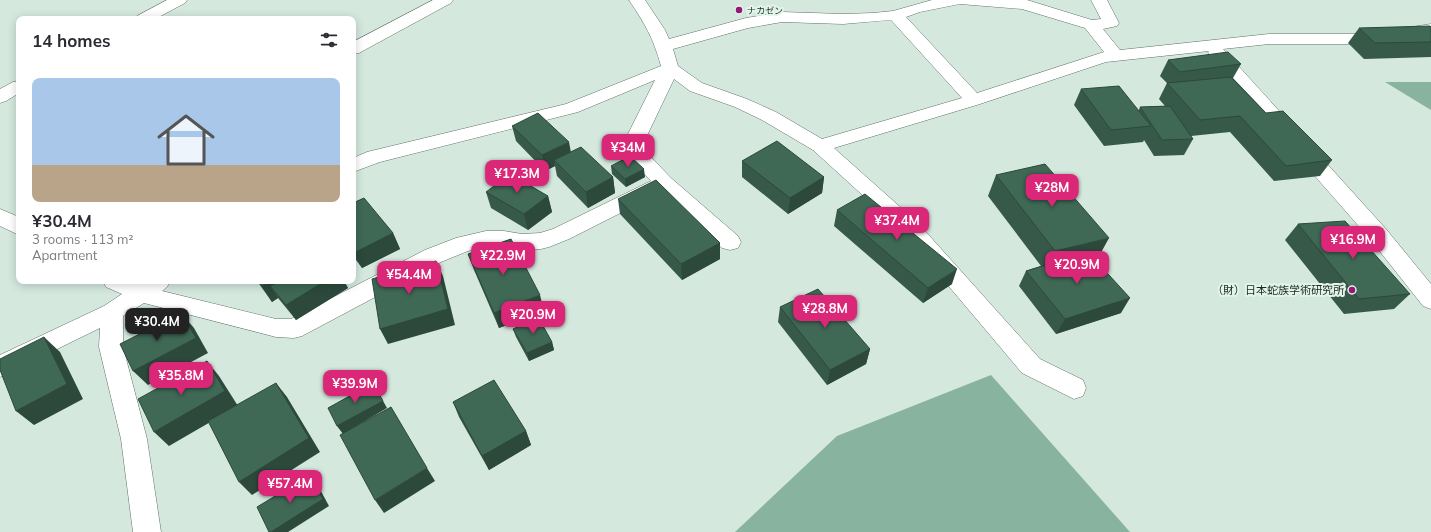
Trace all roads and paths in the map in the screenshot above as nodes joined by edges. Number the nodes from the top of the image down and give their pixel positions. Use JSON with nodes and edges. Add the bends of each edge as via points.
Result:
{"nodes":[{"id":1,"x":178,"y":0,"type":"edge"},
{"id":2,"x":445,"y":0,"type":"edge"},
{"id":3,"x":637,"y":0,"type":"edge"},
{"id":4,"x":956,"y":0,"type":"edge"},
{"id":5,"x":964,"y":0,"type":"edge"},
{"id":6,"x":1099,"y":0,"type":"edge"},
{"id":7,"x":895,"y":15,"type":"junction"},
{"id":8,"x":149,"y":16,"type":"edge"},
{"id":9,"x":1091,"y":25,"type":"junction"},
{"id":10,"x":1431,"y":29,"type":"edge"},
{"id":11,"x":664,"y":46,"type":"junction"},
{"id":12,"x":1211,"y":46,"type":"junction"},
{"id":13,"x":356,"y":47,"type":"edge"},
{"id":14,"x":1116,"y":56,"type":"junction"},
{"id":15,"x":670,"y":68,"type":"junction"},
{"id":16,"x":16,"y":88,"type":"edge"},
{"id":17,"x":0,"y":97,"type":"edge"},
{"id":18,"x":974,"y":100,"type":"junction"},
{"id":19,"x":820,"y":146,"type":"junction"},
{"id":20,"x":356,"y":164,"type":"edge"},
{"id":21,"x":664,"y":183,"type":"junction"},
{"id":22,"x":0,"y":216,"type":"edge"},
{"id":23,"x":16,"y":224,"type":"edge"},
{"id":24,"x":730,"y":242,"type":"dead end"},
{"id":25,"x":132,"y":284,"type":"edge"},
{"id":26,"x":150,"y":287,"type":"edge"},
{"id":27,"x":1431,"y":300,"type":"edge"},
{"id":28,"x":112,"y":312,"type":"junction"},
{"id":29,"x":0,"y":367,"type":"edge"},
{"id":30,"x":1074,"y":388,"type":"dead end"},
{"id":31,"x":147,"y":532,"type":"edge"}],
"edges":[{"from":1,"to":8,"type":"street"},
{"from":2,"to":13,"type":"street"},
{"from":3,"to":11,"type":"street","via":[[657,30]]},
{"from":4,"to":7,"type":"street"},
{"from":5,"to":9,"type":"street","via":[[1024,4]]},
{"from":6,"to":9,"type":"street","via":[[1111,23]]},
{"from":7,"to":11,"type":"street","via":[[843,19],[782,17],[746,23]]},
{"from":7,"to":18,"type":"street"},
{"from":9,"to":14,"type":"street"},
{"from":10,"to":12,"type":"street","via":[[1367,39],[1269,39]]},
{"from":11,"to":15,"type":"street"},
{"from":12,"to":14,"type":"street"},
{"from":12,"to":27,"type":"street","via":[[1378,234]]},
{"from":14,"to":18,"type":"street","via":[[1104,57]]},
{"from":15,"to":19,"type":"street","via":[[696,87],[748,106]]},
{"from":15,"to":20,"type":"street","via":[[572,108],[374,156]]},
{"from":15,"to":21,"type":"street","via":[[634,142],[636,153]]},
{"from":16,"to":17,"type":"street"},
{"from":18,"to":19,"type":"street"},
{"from":19,"to":30,"type":"street","via":[[910,227],[1031,366]]},
{"from":21,"to":24,"type":"street"},
{"from":21,"to":26,"type":"street","via":[[561,234],[541,241],[486,239],[433,256],[294,329],[276,328]]},
{"from":22,"to":23,"type":"street"},
{"from":25,"to":26,"type":"street"},
{"from":26,"to":28,"type":"street"},
{"from":28,"to":29,"type":"street"},
{"from":28,"to":31,"type":"street","via":[[111,348],[134,439]]}]}
